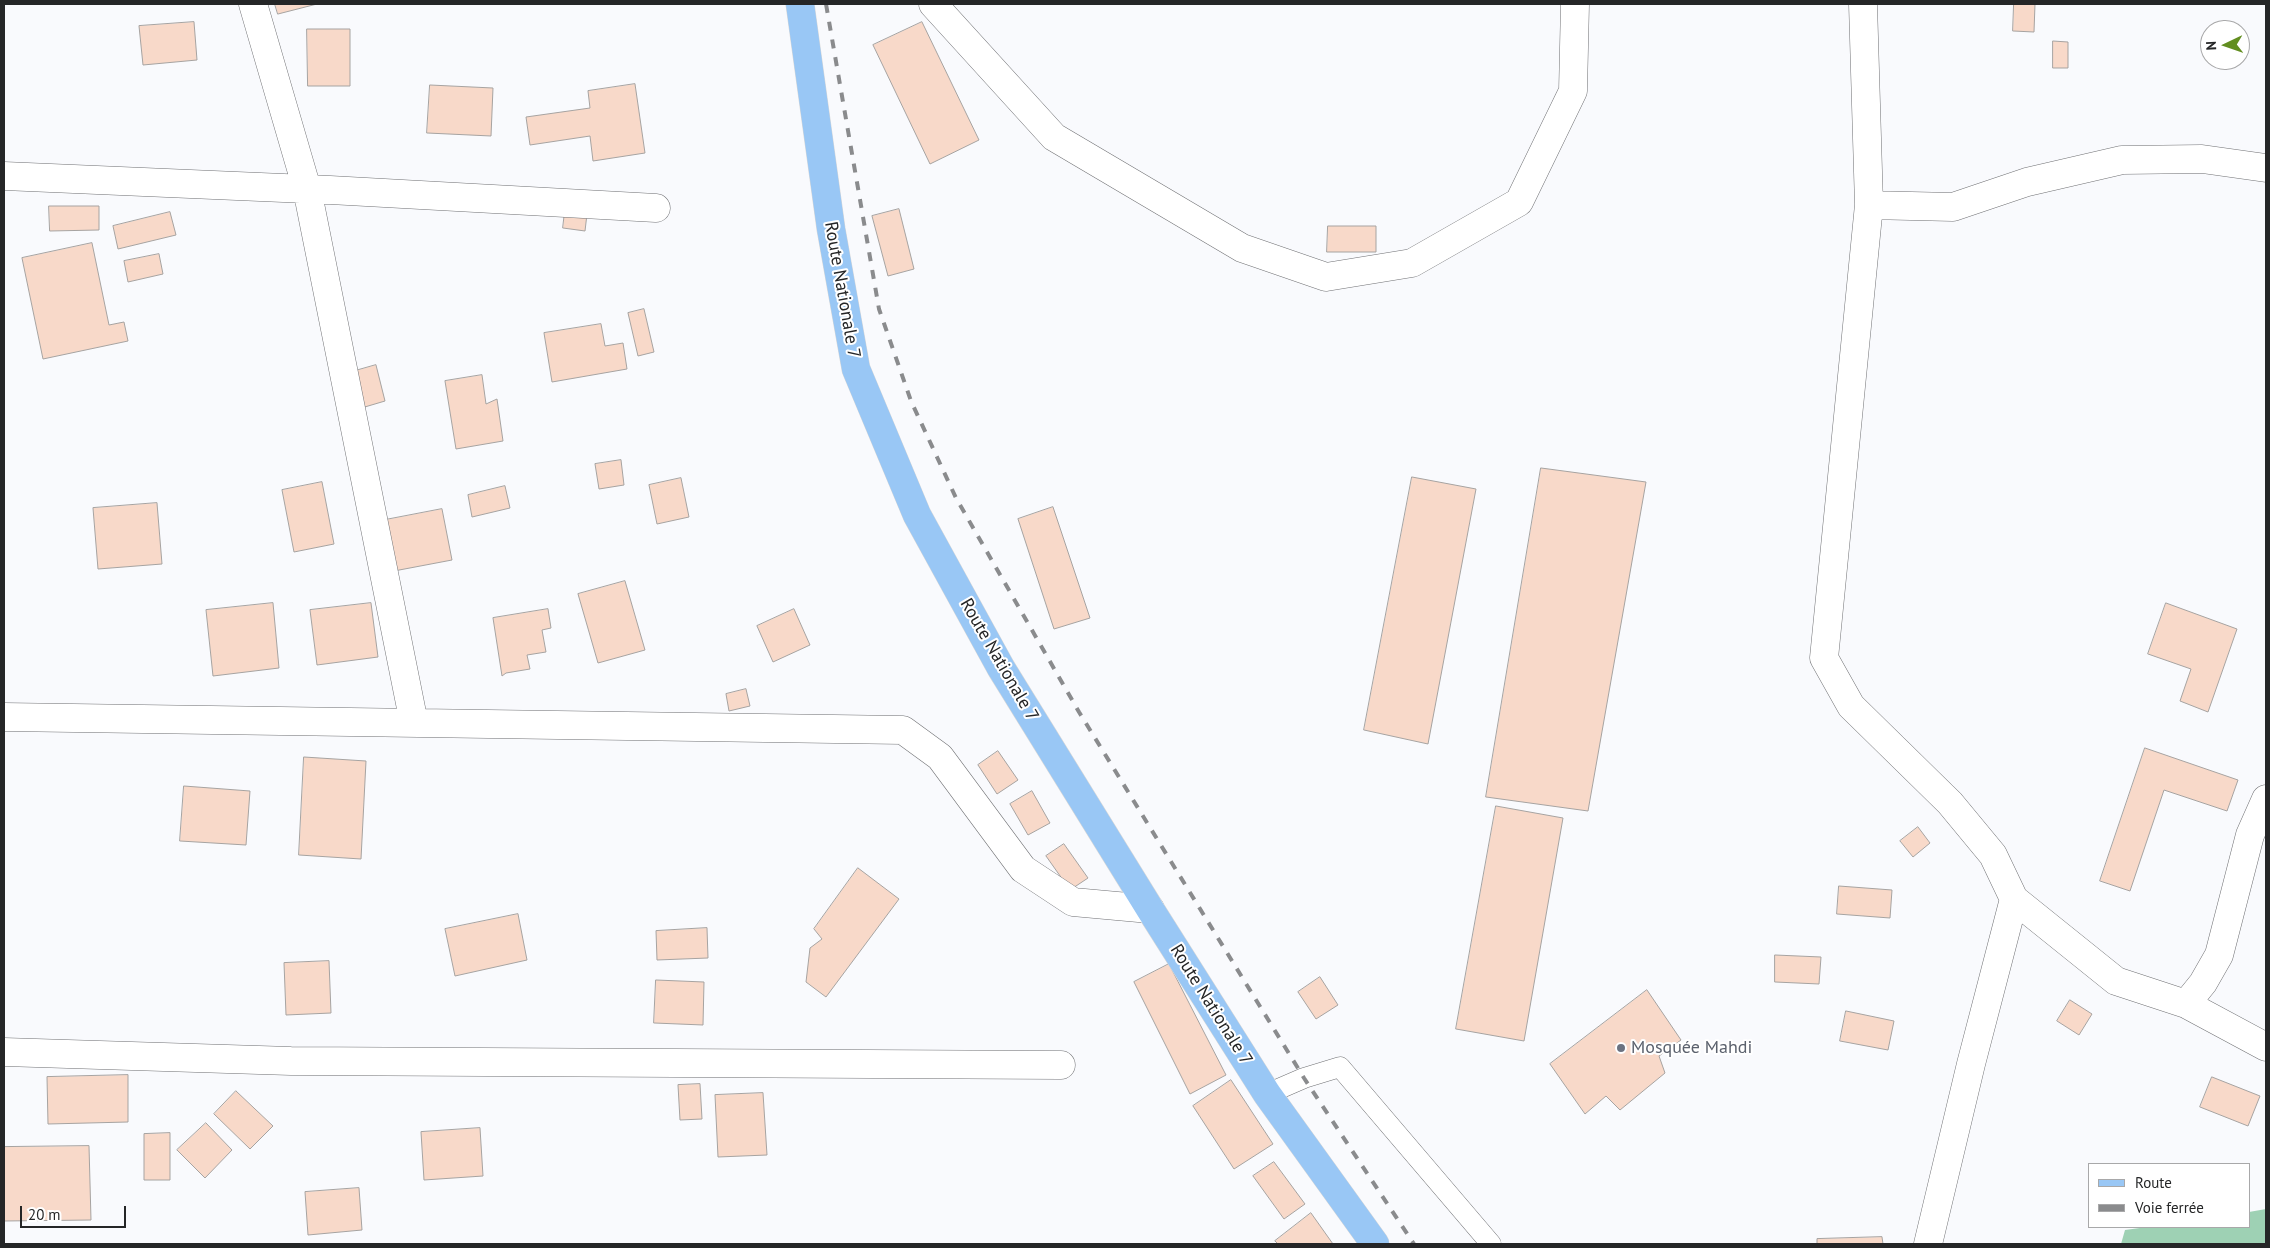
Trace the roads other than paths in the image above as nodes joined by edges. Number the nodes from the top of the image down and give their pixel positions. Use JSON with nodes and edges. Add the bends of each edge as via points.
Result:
{"nodes":[{"id":1,"x":253,"y":4,"type":"edge"},
{"id":2,"x":800,"y":4,"type":"edge"},
{"id":3,"x":933,"y":4,"type":"edge"},
{"id":4,"x":1575,"y":4,"type":"edge"},
{"id":5,"x":1864,"y":4,"type":"edge"},
{"id":6,"x":2266,"y":168,"type":"edge"},
{"id":7,"x":4,"y":176,"type":"edge"},
{"id":8,"x":307,"y":189,"type":"junction"},
{"id":9,"x":1869,"y":205,"type":"junction"},
{"id":10,"x":656,"y":208,"type":"dead end"},
{"id":11,"x":4,"y":717,"type":"edge"},
{"id":12,"x":414,"y":723,"type":"junction"},
{"id":13,"x":2266,"y":799,"type":"edge"},
{"id":14,"x":2014,"y":900,"type":"junction"},
{"id":15,"x":1150,"y":908,"type":"junction"},
{"id":16,"x":2186,"y":1004,"type":"junction"},
{"id":17,"x":2266,"y":1047,"type":"edge"},
{"id":18,"x":4,"y":1052,"type":"edge"},
{"id":19,"x":1062,"y":1065,"type":"dead end"},
{"id":20,"x":1267,"y":1094,"type":"junction"},
{"id":21,"x":1375,"y":1244,"type":"edge"},
{"id":22,"x":1491,"y":1244,"type":"edge"},
{"id":23,"x":1928,"y":1244,"type":"edge"}],
"edges":[{"from":1,"to":8,"type":"street"},
{"from":2,"to":15,"type":"main road","name":"Route Nationale 7","via":[[831,229],[856,369],[917,515],[1001,668]]},
{"from":3,"to":4,"type":"street","via":[[1054,137],[1242,248],[1326,277],[1412,263],[1519,202],[1573,91]]},
{"from":5,"to":9,"type":"street"},
{"from":6,"to":9,"type":"street","via":[[2202,159],[2122,160],[2028,182],[1953,207]]},
{"from":7,"to":8,"type":"street"},
{"from":8,"to":10,"type":"street"},
{"from":8,"to":12,"type":"street"},
{"from":9,"to":14,"type":"street","via":[[1824,658],[1851,706],[1950,804],[1993,855]]},
{"from":11,"to":12,"type":"street"},
{"from":12,"to":15,"type":"street","via":[[903,730],[940,757],[1023,869],[1073,902]]},
{"from":13,"to":16,"type":"street","via":[[2250,836],[2219,955]]},
{"from":14,"to":16,"type":"street","via":[[2116,981]]},
{"from":14,"to":23,"type":"street"},
{"from":15,"to":20,"type":"main road","name":"Route Nationale 7"},
{"from":16,"to":17,"type":"street"},
{"from":18,"to":19,"type":"street","via":[[301,1061]]},
{"from":20,"to":21,"type":"main road","name":"Route Nationale 7"},
{"from":20,"to":22,"type":"lane","via":[[1340,1067]]}]}
